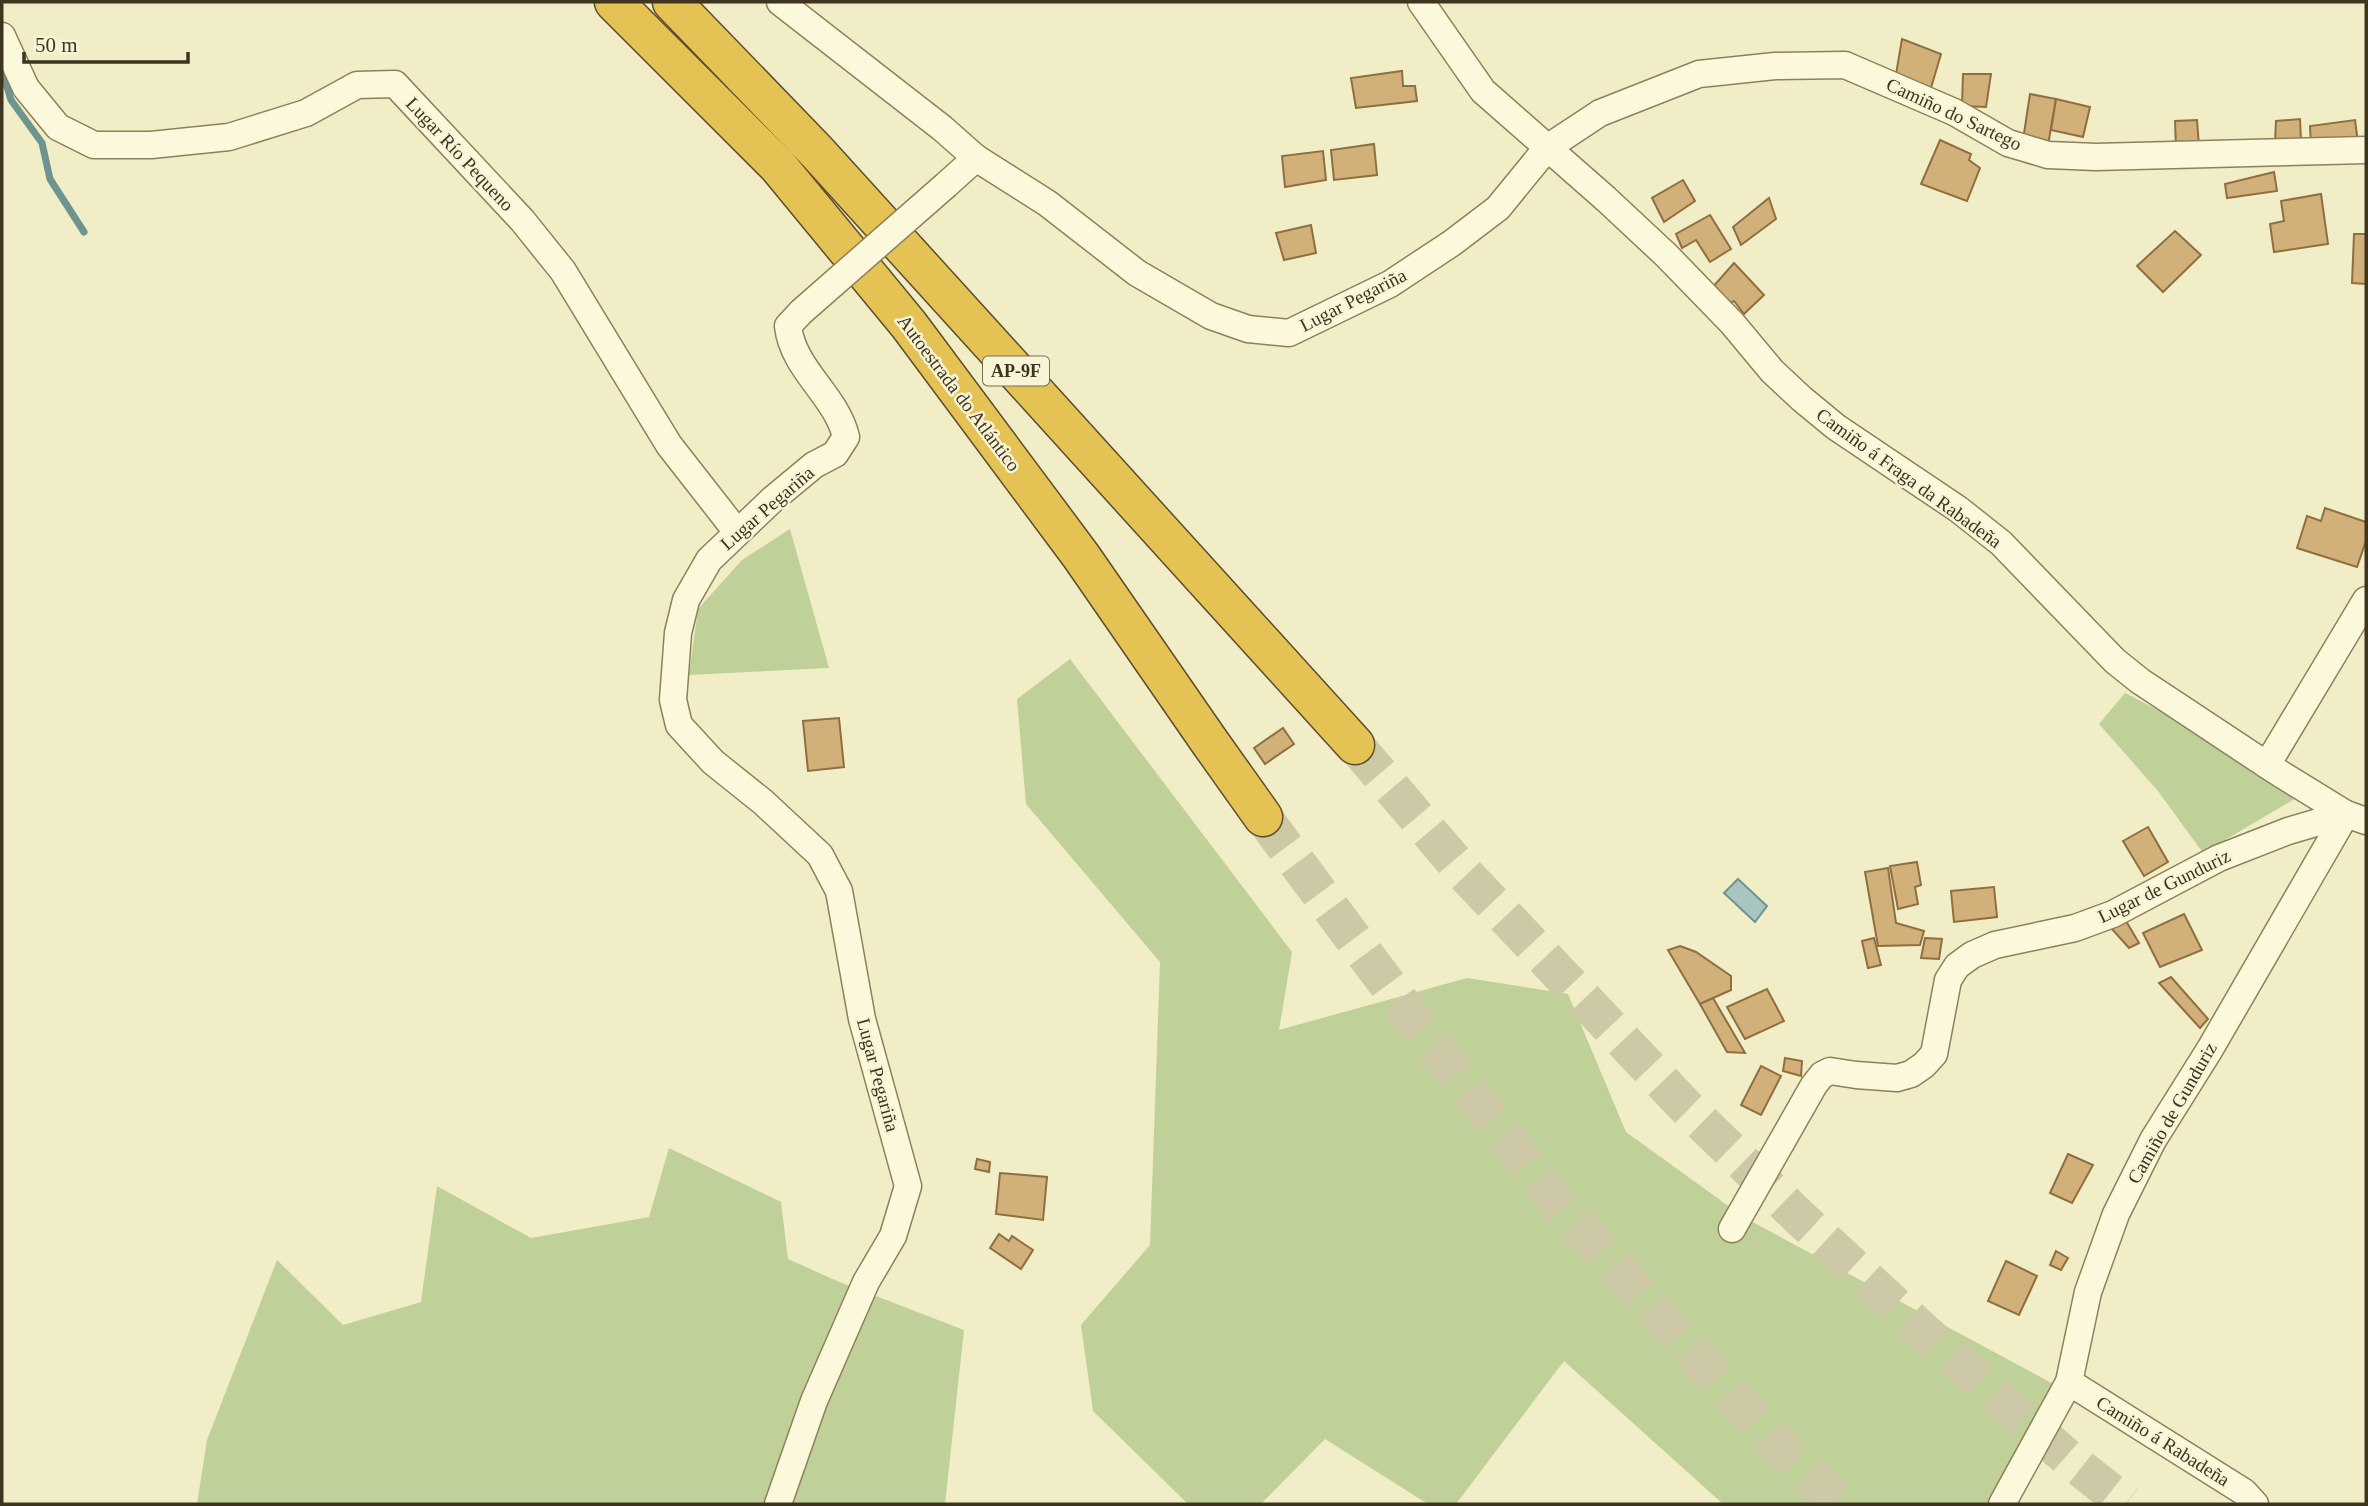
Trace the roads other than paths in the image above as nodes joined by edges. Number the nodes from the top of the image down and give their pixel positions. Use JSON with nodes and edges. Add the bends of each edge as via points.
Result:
{"nodes":[{"id":1,"x":614,"y":2,"type":"edge"},
{"id":2,"x":672,"y":2,"type":"edge"},
{"id":3,"x":780,"y":2,"type":"edge"},
{"id":4,"x":1421,"y":2,"type":"edge"},
{"id":5,"x":2,"y":36,"type":"edge"},
{"id":6,"x":1547,"y":148,"type":"junction"},
{"id":7,"x":2366,"y":150,"type":"edge"},
{"id":8,"x":976,"y":158,"type":"junction"},
{"id":9,"x":737,"y":532,"type":"junction"},
{"id":10,"x":2366,"y":600,"type":"edge"},
{"id":11,"x":1355,"y":745,"type":"tunnel mouth"},
{"id":12,"x":2267,"y":765,"type":"junction"},
{"id":13,"x":1264,"y":817,"type":"tunnel mouth"},
{"id":14,"x":2356,"y":818,"type":"edge"},
{"id":15,"x":1732,"y":1229,"type":"dead end"},
{"id":16,"x":2069,"y":1382,"type":"junction"},
{"id":17,"x":778,"y":1504,"type":"edge"},
{"id":18,"x":2002,"y":1504,"type":"edge"},
{"id":19,"x":2255,"y":1504,"type":"edge"}],
"edges":[{"from":1,"to":13,"type":"highway","name":"Autoestrada do Atlántico","number":"AP-9F","via":[[778,166],[909,325],[1081,556]]},
{"from":2,"to":11,"type":"highway","number":"AP-9F","via":[[817,152]]},
{"from":3,"to":8,"type":"street"},
{"from":4,"to":6,"type":"street","via":[[1483,91]]},
{"from":5,"to":9,"type":"street","name":"Lugar Río Pequeno","via":[[26,88],[58,127],[94,145],[229,137],[306,113],[357,85],[395,85],[522,220],[563,271],[669,445]]},
{"from":6,"to":7,"type":"street","name":"Camiño do Sartego","via":[[1600,113],[1699,74],[1845,65],[1954,112],[2008,143],[2048,155]]},
{"from":6,"to":8,"type":"street","name":"Lugar Pegariña","via":[[1498,208],[1452,243],[1390,284],[1289,333],[1248,330],[1211,316],[1137,273],[1047,203]]},
{"from":6,"to":12,"type":"street","name":"Camiño á Fraga da Rabadeña","via":[[1666,255],[1802,399],[2001,543],[2115,662]]},
{"from":8,"to":9,"type":"street","name":"Lugar Pegariña","bridge":true,"via":[[788,326],[797,356],[842,422],[846,437],[835,454],[814,465]]},
{"from":9,"to":17,"type":"street","name":"Lugar Pegariña","via":[[709,560],[685,600],[673,701],[679,725],[713,762],[821,855],[839,891],[862,1019],[908,1186],[892,1236],[866,1282],[814,1401]]},
{"from":10,"to":12,"type":"street"},
{"from":12,"to":14,"type":"street","name":"Camiño á Fraga da Rabadeña"},
{"from":14,"to":15,"type":"street","name":"Lugar de Gunduriz","via":[[2288,831],[2219,858],[2113,914],[1972,955],[1948,979],[1934,1054],[1911,1074],[1897,1078],[1830,1071],[1822,1075]]},
{"from":14,"to":16,"type":"street","name":"Camiño de Gunduriz","via":[[2153,1140],[2122,1201],[2088,1292]]},
{"from":16,"to":18,"type":"street","name":"Camiño de Gunduriz"},
{"from":16,"to":19,"type":"street","name":"Camiño á Rabadeña","via":[[2244,1492]]}]}
